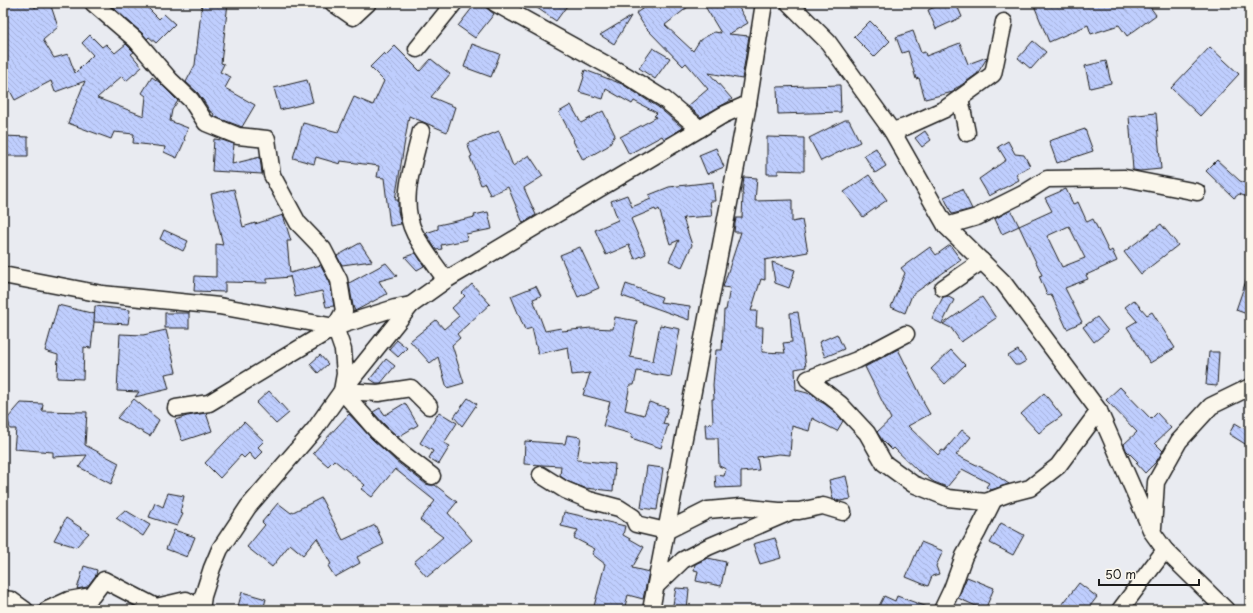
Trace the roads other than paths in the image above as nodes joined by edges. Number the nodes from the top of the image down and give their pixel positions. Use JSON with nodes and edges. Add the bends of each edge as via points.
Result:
{"nodes":[{"id":1,"x":93,"y":3,"type":"edge"},
{"id":2,"x":333,"y":3,"type":"edge"},
{"id":3,"x":368,"y":3,"type":"edge"},
{"id":4,"x":454,"y":3,"type":"edge"},
{"id":5,"x":495,"y":3,"type":"edge"},
{"id":6,"x":764,"y":3,"type":"edge"},
{"id":7,"x":788,"y":3,"type":"edge"},
{"id":8,"x":1004,"y":22,"type":"dead end"},
{"id":9,"x":417,"y":49,"type":"dead end"},
{"id":10,"x":960,"y":98,"type":"junction"},
{"id":11,"x":748,"y":104,"type":"junction"},
{"id":12,"x":700,"y":129,"type":"junction"},
{"id":13,"x":421,"y":131,"type":"dead end"},
{"id":14,"x":892,"y":131,"type":"junction"},
{"id":15,"x":967,"y":133,"type":"dead end"},
{"id":16,"x":1197,"y":192,"type":"dead end"},
{"id":17,"x":946,"y":226,"type":"junction"},
{"id":18,"x":982,"y":261,"type":"junction"},
{"id":19,"x":3,"y":275,"type":"edge"},
{"id":20,"x":446,"y":280,"type":"junction"},
{"id":21,"x":943,"y":288,"type":"dead end"},
{"id":22,"x":411,"y":304,"type":"junction"},
{"id":23,"x":335,"y":327,"type":"junction"},
{"id":24,"x":906,"y":334,"type":"dead end"},
{"id":25,"x":1250,"y":387,"type":"edge"},
{"id":26,"x":342,"y":392,"type":"junction"},
{"id":27,"x":429,"y":406,"type":"dead end"},
{"id":28,"x":176,"y":408,"type":"dead end"},
{"id":29,"x":1099,"y":411,"type":"junction"},
{"id":30,"x":541,"y":475,"type":"dead end"},
{"id":31,"x":432,"y":476,"type":"dead end"},
{"id":32,"x":994,"y":499,"type":"junction"},
{"id":33,"x":793,"y":511,"type":"junction"},
{"id":34,"x":843,"y":512,"type":"dead end"},
{"id":35,"x":666,"y":531,"type":"junction"},
{"id":36,"x":1152,"y":532,"type":"junction"},
{"id":37,"x":1165,"y":550,"type":"junction"},
{"id":38,"x":656,"y":586,"type":"junction"},
{"id":39,"x":3,"y":599,"type":"edge"},
{"id":40,"x":135,"y":604,"type":"edge"},
{"id":41,"x":25,"y":610,"type":"edge"},
{"id":42,"x":47,"y":610,"type":"edge"},
{"id":43,"x":202,"y":610,"type":"edge"},
{"id":44,"x":651,"y":610,"type":"edge"},
{"id":45,"x":942,"y":610,"type":"edge"},
{"id":46,"x":1120,"y":610,"type":"edge"},
{"id":47,"x":1226,"y":610,"type":"edge"}],
"edges":[{"from":1,"to":23,"type":"street","via":[[136,40],[191,100],[206,123],[238,136],[267,139],[272,175],[298,223],[323,249],[339,280],[344,311]]},
{"from":2,"to":3,"type":"street","via":[[353,17]]},
{"from":4,"to":9,"type":"street"},
{"from":5,"to":12,"type":"street","via":[[627,76],[664,99]]},
{"from":6,"to":11,"type":"street"},
{"from":7,"to":14,"type":"street","via":[[828,42]]},
{"from":8,"to":10,"type":"street","via":[[993,74]]},
{"from":10,"to":14,"type":"street","via":[[945,109]]},
{"from":10,"to":15,"type":"street"},
{"from":11,"to":12,"type":"street","via":[[723,114]]},
{"from":11,"to":35,"type":"street"},
{"from":12,"to":20,"type":"street"},
{"from":13,"to":20,"type":"street","via":[[407,198],[409,218],[415,233]]},
{"from":14,"to":17,"type":"street"},
{"from":16,"to":17,"type":"street","via":[[1125,178],[1047,179],[977,217]]},
{"from":17,"to":18,"type":"street"},
{"from":18,"to":21,"type":"street"},
{"from":18,"to":29,"type":"street","via":[[1003,282]]},
{"from":19,"to":23,"type":"street","via":[[102,294],[219,306]]},
{"from":20,"to":22,"type":"street"},
{"from":22,"to":23,"type":"street"},
{"from":22,"to":26,"type":"street"},
{"from":23,"to":26,"type":"street","via":[[342,350],[345,374]]},
{"from":23,"to":28,"type":"street","via":[[209,403]]},
{"from":24,"to":32,"type":"street","via":[[857,360],[808,379],[840,404],[867,433],[884,463],[913,484],[948,498],[986,502]]},
{"from":25,"to":36,"type":"street","via":[[1211,406],[1179,441],[1156,482]]},
{"from":26,"to":27,"type":"street","via":[[378,392],[411,388]]},
{"from":26,"to":31,"type":"street","via":[[377,431]]},
{"from":26,"to":43,"type":"street","via":[[315,429],[248,507],[220,550],[203,596]]},
{"from":29,"to":32,"type":"street","via":[[1058,466],[1030,488]]},
{"from":29,"to":36,"type":"street"},
{"from":30,"to":35,"type":"street","via":[[565,490],[619,508],[634,517],[636,524]]},
{"from":32,"to":45,"type":"street","via":[[964,556]]},
{"from":33,"to":34,"type":"street","via":[[823,506]]},
{"from":33,"to":35,"type":"street","via":[[741,507],[708,510]]},
{"from":33,"to":38,"type":"street","via":[[682,560]]},
{"from":35,"to":38,"type":"street"},
{"from":36,"to":37,"type":"street"},
{"from":37,"to":46,"type":"street"},
{"from":37,"to":47,"type":"street"},
{"from":38,"to":44,"type":"street"},
{"from":39,"to":41,"type":"street","via":[[11,600]]},
{"from":40,"to":42,"type":"street","via":[[104,580],[92,596],[69,600]]},
{"from":40,"to":43,"type":"street","via":[[156,607],[186,600]]}]}
